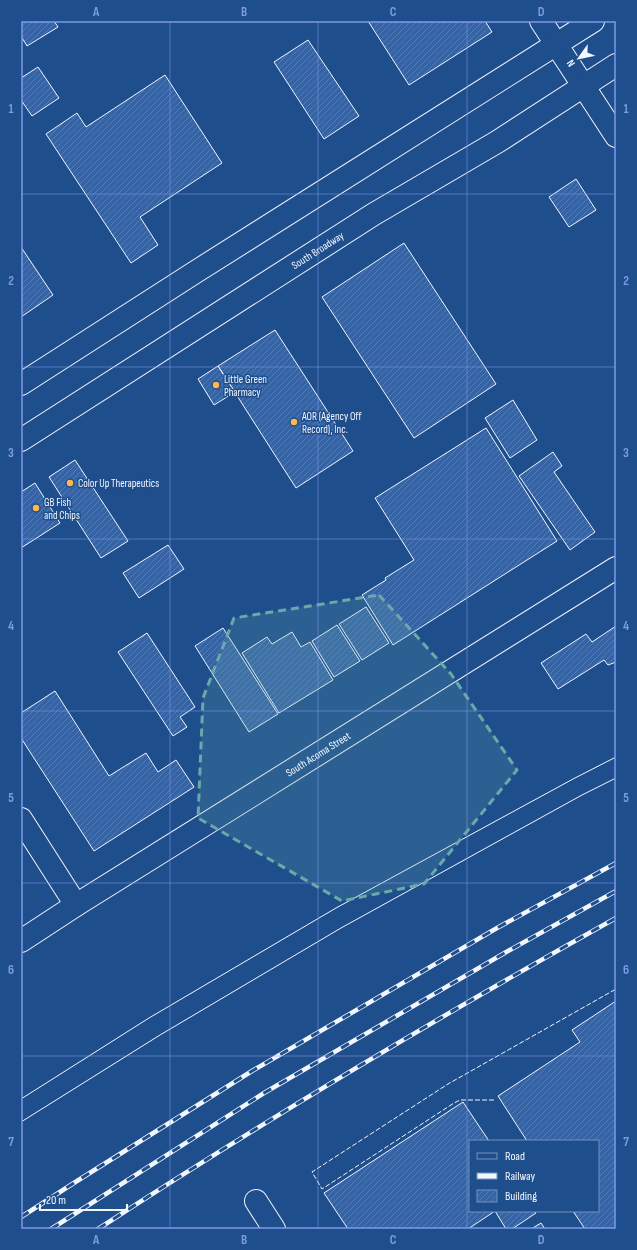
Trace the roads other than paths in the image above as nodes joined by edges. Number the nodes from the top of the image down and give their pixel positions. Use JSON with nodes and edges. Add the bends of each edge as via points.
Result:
{"nodes":[{"id":1,"x":541,"y":21,"type":"edge"},
{"id":2,"x":593,"y":21,"type":"edge"},
{"id":3,"x":556,"y":45,"type":"junction"},
{"id":4,"x":616,"y":65,"type":"edge"},
{"id":5,"x":583,"y":86,"type":"junction"},
{"id":6,"x":616,"y":136,"type":"edge"},
{"id":7,"x":21,"y":384,"type":"edge"},
{"id":8,"x":21,"y":440,"type":"edge"},
{"id":9,"x":616,"y":568,"type":"edge"},
{"id":10,"x":21,"y":819,"type":"edge"},
{"id":11,"x":76,"y":905,"type":"junction"},
{"id":12,"x":21,"y":941,"type":"edge"},
{"id":13,"x":256,"y":1201,"type":"dead end"},
{"id":14,"x":274,"y":1229,"type":"edge"}],
"edges":[{"from":1,"to":3,"type":"main road"},
{"from":2,"to":3,"type":"main road"},
{"from":3,"to":5,"type":"main road"},
{"from":3,"to":7,"type":"main road"},
{"from":4,"to":5,"type":"main road","name":"South Broadway"},
{"from":5,"to":6,"type":"main road"},
{"from":5,"to":8,"type":"main road","name":"South Broadway","via":[[497,142],[374,214]]},
{"from":9,"to":11,"type":"main road","name":"South Acoma Street"},
{"from":10,"to":11,"type":"main road"},
{"from":11,"to":12,"type":"main road","name":"South Acoma Street"},
{"from":13,"to":14,"type":"main road"}]}
